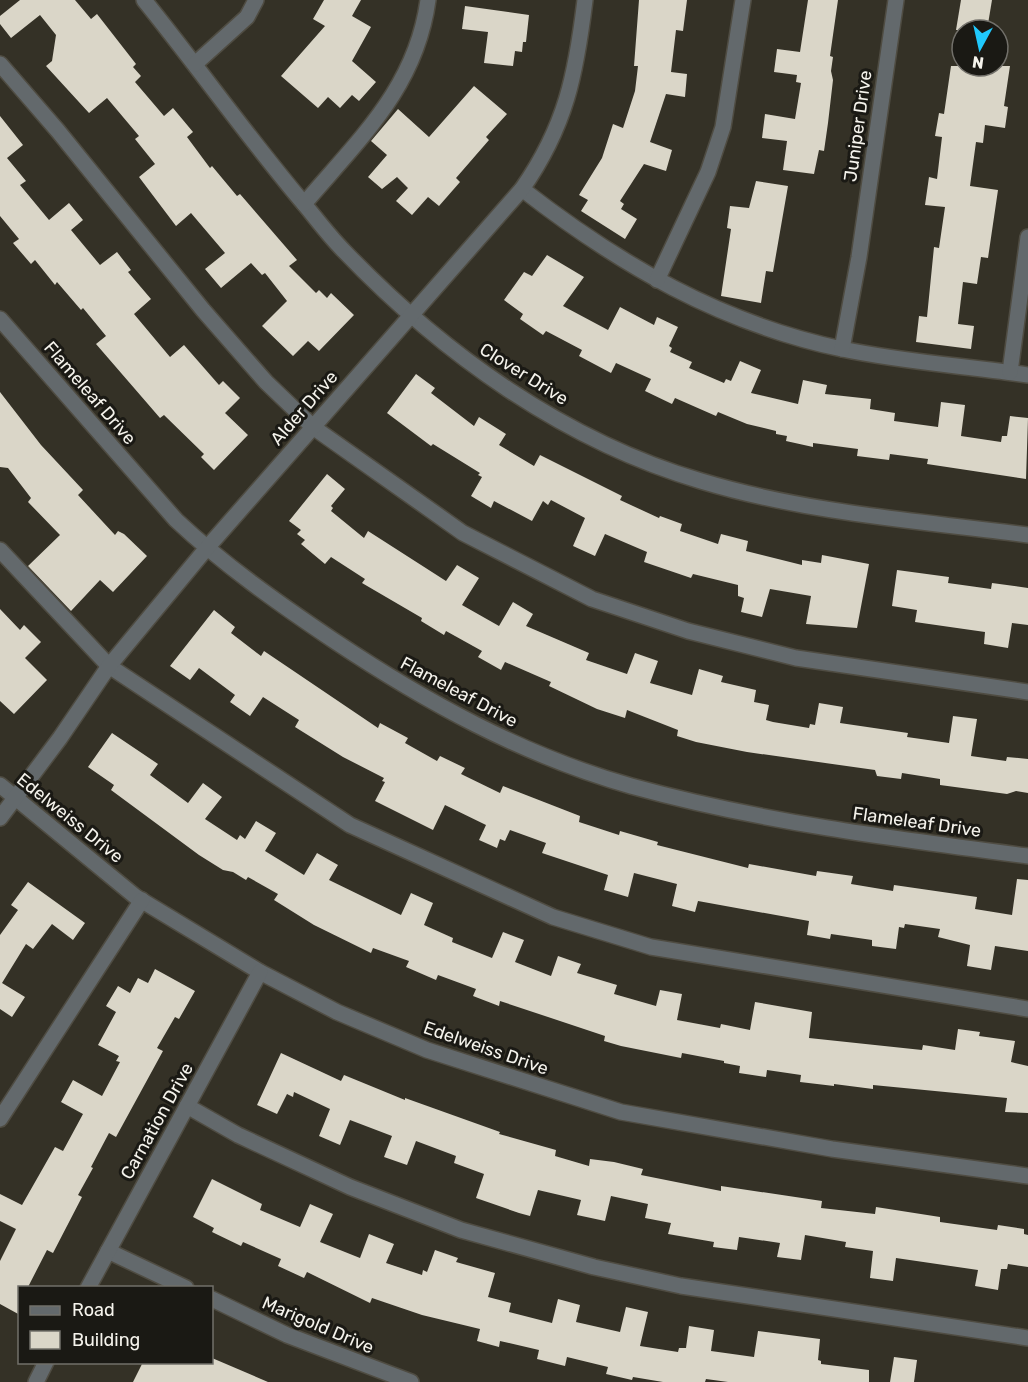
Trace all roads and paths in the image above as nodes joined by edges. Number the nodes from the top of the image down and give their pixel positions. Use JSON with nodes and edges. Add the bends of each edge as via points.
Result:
{"nodes":[{"id":1,"x":144,"y":0,"type":"edge"},
{"id":2,"x":256,"y":0,"type":"edge"},
{"id":3,"x":428,"y":0,"type":"edge"},
{"id":4,"x":585,"y":0,"type":"edge"},
{"id":5,"x":743,"y":0,"type":"edge"},
{"id":6,"x":896,"y":0,"type":"edge"},
{"id":7,"x":0,"y":64,"type":"edge"},
{"id":8,"x":195,"y":64,"type":"junction"},
{"id":9,"x":522,"y":189,"type":"junction"},
{"id":10,"x":304,"y":204,"type":"junction"},
{"id":11,"x":1028,"y":237,"type":"edge"},
{"id":12,"x":657,"y":280,"type":"junction"},
{"id":13,"x":412,"y":314,"type":"junction"},
{"id":14,"x":0,"y":319,"type":"edge"},
{"id":15,"x":842,"y":349,"type":"junction"},
{"id":16,"x":1010,"y":372,"type":"junction"},
{"id":17,"x":1028,"y":375,"type":"edge"},
{"id":18,"x":313,"y":427,"type":"junction"},
{"id":19,"x":1028,"y":535,"type":"edge"},
{"id":20,"x":206,"y":549,"type":"junction"},
{"id":21,"x":0,"y":550,"type":"edge"},
{"id":22,"x":109,"y":666,"type":"junction"},
{"id":23,"x":1028,"y":692,"type":"edge"},
{"id":24,"x":0,"y":785,"type":"edge"},
{"id":25,"x":14,"y":798,"type":"junction"},
{"id":26,"x":0,"y":818,"type":"edge"},
{"id":27,"x":1028,"y":856,"type":"edge"},
{"id":28,"x":142,"y":900,"type":"junction"},
{"id":29,"x":260,"y":972,"type":"junction"},
{"id":30,"x":1028,"y":1009,"type":"edge"},
{"id":31,"x":187,"y":1106,"type":"junction"},
{"id":32,"x":0,"y":1119,"type":"edge"},
{"id":33,"x":1028,"y":1176,"type":"edge"},
{"id":34,"x":108,"y":1251,"type":"junction"},
{"id":35,"x":89,"y":1286,"type":"edge"},
{"id":36,"x":184,"y":1286,"type":"edge"},
{"id":37,"x":213,"y":1299,"type":"edge"},
{"id":38,"x":1028,"y":1338,"type":"edge"},
{"id":39,"x":45,"y":1364,"type":"edge"},
{"id":40,"x":36,"y":1382,"type":"edge"},
{"id":41,"x":411,"y":1382,"type":"edge"}],
"edges":[{"from":1,"to":8,"type":"street","name":"Clover Drive"},
{"from":2,"to":8,"type":"street","via":[[247,17]]},
{"from":3,"to":10,"type":"street","via":[[414,56],[399,89]]},
{"from":4,"to":9,"type":"street","name":"Alder Drive","via":[[578,61],[567,105]]},
{"from":5,"to":12,"type":"street","via":[[723,127],[708,172]]},
{"from":6,"to":15,"type":"street","name":"Juniper Drive"},
{"from":7,"to":18,"type":"street","via":[[203,310]]},
{"from":8,"to":10,"type":"street","name":"Clover Drive"},
{"from":9,"to":12,"type":"street","via":[[567,223]]},
{"from":9,"to":13,"type":"street","name":"Alder Drive"},
{"from":10,"to":13,"type":"street","name":"Clover Drive","via":[[342,250]]},
{"from":11,"to":16,"type":"street"},
{"from":12,"to":15,"type":"street","via":[[691,299],[744,320]]},
{"from":13,"to":18,"type":"street","name":"Alder Drive"},
{"from":13,"to":19,"type":"street","name":"Clover Drive","via":[[473,367],[537,408],[605,444],[701,482],[803,505]]},
{"from":14,"to":20,"type":"street","name":"Flameleaf Drive"},
{"from":15,"to":16,"type":"street"},
{"from":16,"to":17,"type":"street"},
{"from":18,"to":20,"type":"street","name":"Alder Drive"},
{"from":18,"to":23,"type":"street","via":[[462,533],[592,599],[688,631],[796,658]]},
{"from":20,"to":22,"type":"street","name":"Alder Drive"},
{"from":20,"to":27,"type":"street","name":"Flameleaf Drive","via":[[281,605],[394,680],[438,707],[533,752],[630,785],[782,821]]},
{"from":21,"to":22,"type":"street"},
{"from":22,"to":25,"type":"street","name":"Alder Drive"},
{"from":22,"to":30,"type":"street","via":[[350,825],[552,917],[651,947]]},
{"from":24,"to":25,"type":"street","name":"Edelweiss Drive"},
{"from":25,"to":26,"type":"street","name":"Alder Drive"},
{"from":25,"to":28,"type":"street","name":"Edelweiss Drive"},
{"from":28,"to":29,"type":"street","name":"Edelweiss Drive"},
{"from":28,"to":32,"type":"street"},
{"from":29,"to":31,"type":"street","name":"Carnation Drive"},
{"from":29,"to":33,"type":"street","name":"Edelweiss Drive","via":[[337,1012],[428,1050],[621,1112],[832,1149]]},
{"from":31,"to":34,"type":"street","name":"Carnation Drive"},
{"from":31,"to":38,"type":"street","via":[[238,1135],[350,1187],[461,1230],[594,1267],[681,1286]]},
{"from":34,"to":35,"type":"street","name":"Carnation Drive"},
{"from":34,"to":36,"type":"street"},
{"from":37,"to":41,"type":"street","name":"Marigold Drive","via":[[287,1335]]},
{"from":39,"to":40,"type":"street"}]}
